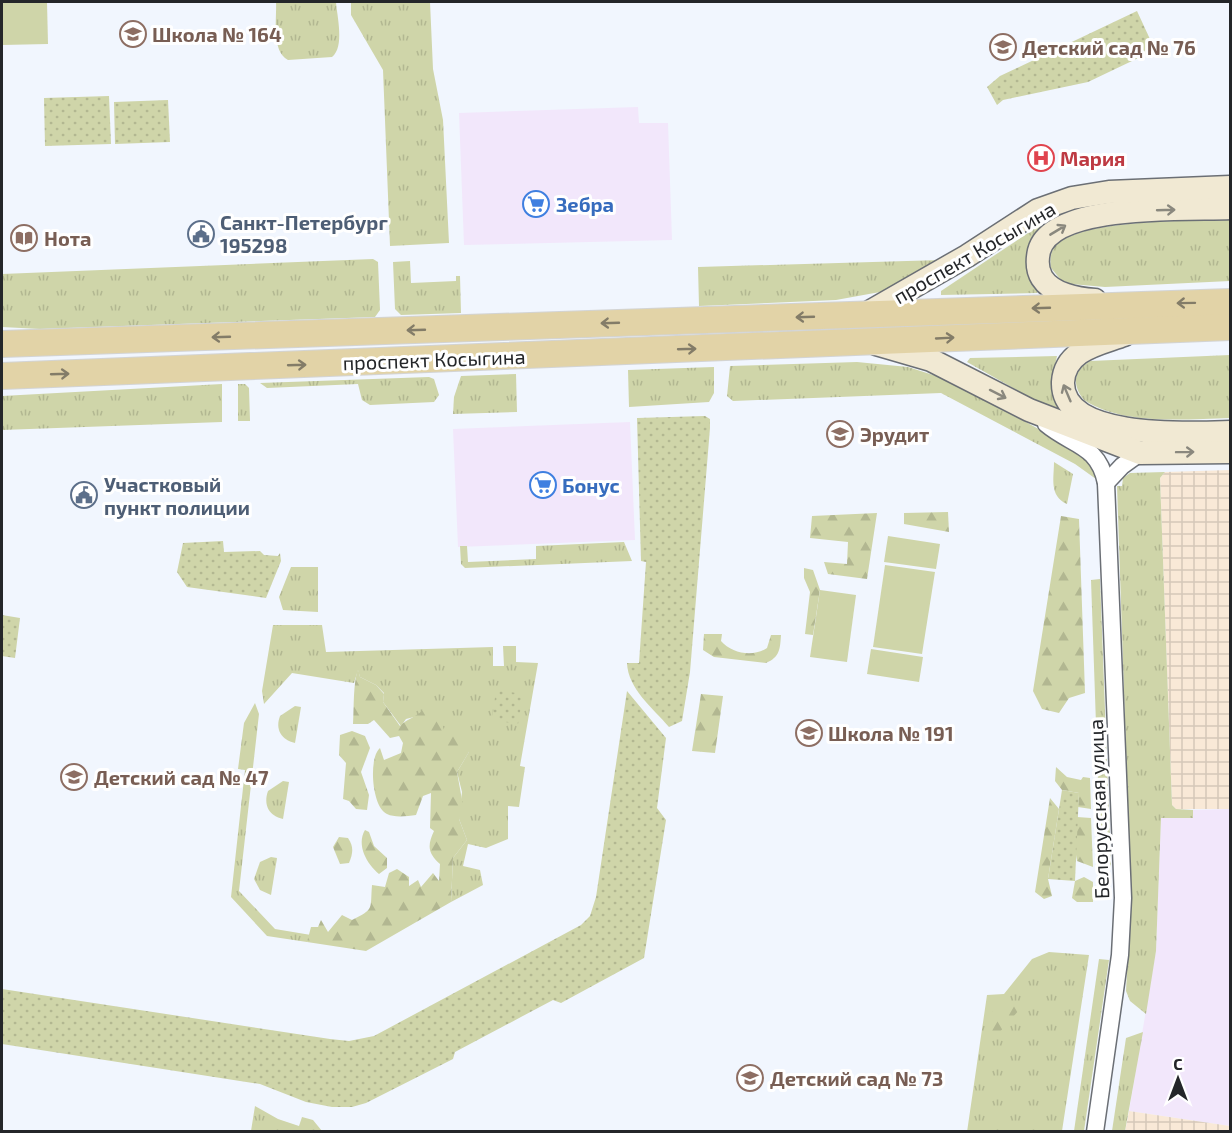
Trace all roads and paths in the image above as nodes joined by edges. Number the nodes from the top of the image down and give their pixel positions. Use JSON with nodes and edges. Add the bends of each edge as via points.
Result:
{"nodes":[{"id":1,"x":1230,"y":187,"type":"edge"},
{"id":2,"x":1230,"y":208,"type":"edge"},
{"id":3,"x":1230,"y":302,"type":"edge"},
{"id":4,"x":864,"y":315,"type":"junction"},
{"id":5,"x":1142,"y":316,"type":"junction"},
{"id":6,"x":1230,"y":327,"type":"edge"},
{"id":7,"x":866,"y":341,"type":"junction"},
{"id":8,"x":2,"y":344,"type":"edge"},
{"id":9,"x":2,"y":376,"type":"edge"},
{"id":10,"x":1029,"y":410,"type":"junction"},
{"id":11,"x":1230,"y":432,"type":"edge"},
{"id":12,"x":1230,"y":452,"type":"edge"},
{"id":13,"x":1140,"y":453,"type":"junction"},
{"id":14,"x":1106,"y":483,"type":"junction"},
{"id":15,"x":1095,"y":1131,"type":"edge"}],
"edges":[{"from":1,"to":4,"type":"main road","name":"проспект Косыгина","via":[[1109,192],[1072,198],[1038,210]]},
{"from":5,"to":2,"type":"main road","name":"проспект Косыгина","one_way":true,"via":[[1063,294],[1044,282],[1038,272],[1041,243],[1075,220],[1142,211]]},
{"from":3,"to":5,"type":"main road","name":"проспект Косыгина","one_way":true},
{"from":5,"to":4,"type":"main road","name":"проспект Косыгина","one_way":true},
{"from":4,"to":8,"type":"main road","name":"проспект Косыгина","one_way":true},
{"from":5,"to":6,"type":"main road","name":"проспект Косыгина"},
{"from":7,"to":5,"type":"main road","name":"проспект Косыгина","one_way":true},
{"from":11,"to":5,"type":"main road","name":"проспект Косыгина","one_way":true,"via":[[1141,431],[1112,426],[1075,408],[1063,384],[1073,358]]},
{"from":9,"to":7,"type":"main road","name":"проспект Косыгина","one_way":true},
{"from":7,"to":10,"type":"main road","name":"проспект Косыгина","one_way":true,"via":[[931,360]]},
{"from":10,"to":13,"type":"main road","name":"проспект Косыгина"},
{"from":10,"to":14,"type":"street","name":"Белорусская улица","via":[[1094,454],[1103,466]]},
{"from":13,"to":12,"type":"main road","name":"проспект Косыгина","one_way":true},
{"from":13,"to":14,"type":"street"},
{"from":14,"to":15,"type":"street","name":"Белорусская улица","via":[[1123,898],[1120,955]]}]}
